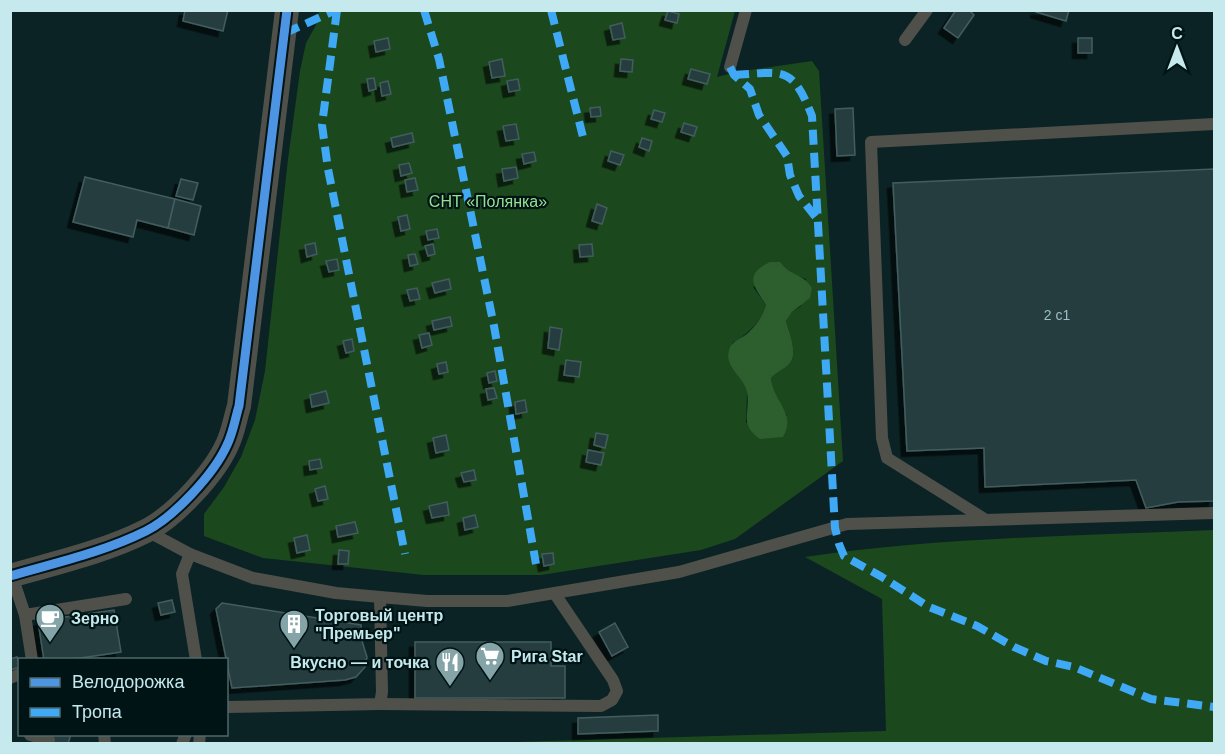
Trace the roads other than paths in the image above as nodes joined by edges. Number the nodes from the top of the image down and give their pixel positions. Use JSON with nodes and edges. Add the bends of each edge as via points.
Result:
{"nodes":[{"id":1,"x":287,"y":10,"type":"edge"},
{"id":2,"x":746,"y":10,"type":"edge"},
{"id":3,"x":927,"y":10,"type":"edge"},
{"id":4,"x":905,"y":40,"type":"dead end"},
{"id":5,"x":730,"y":68,"type":"dead end"},
{"id":6,"x":1215,"y":124,"type":"edge"},
{"id":7,"x":1215,"y":513,"type":"edge"},
{"id":8,"x":987,"y":520,"type":"junction"},
{"id":9,"x":147,"y":531,"type":"junction"},
{"id":10,"x":190,"y":554,"type":"junction"},
{"id":11,"x":11,"y":576,"type":"edge"},
{"id":12,"x":555,"y":594,"type":"junction"},
{"id":13,"x":380,"y":597,"type":"junction"},
{"id":14,"x":126,"y":599,"type":"dead end"},
{"id":15,"x":25,"y":615,"type":"junction"},
{"id":16,"x":32,"y":658,"type":"edge"},
{"id":17,"x":196,"y":658,"type":"edge"},
{"id":18,"x":380,"y":704,"type":"junction"},
{"id":19,"x":228,"y":706,"type":"edge"},
{"id":20,"x":34,"y":736,"type":"edge"},
{"id":21,"x":49,"y":740,"type":"dead end"}],
"edges":[{"from":1,"to":9,"type":"street","via":[[239,406],[227,446],[209,474],[191,495]]},
{"from":2,"to":5,"type":"lane"},
{"from":3,"to":4,"type":"lane"},
{"from":6,"to":8,"type":"lane","via":[[871,142],[882,438],[887,458]]},
{"from":7,"to":8,"type":"lane"},
{"from":8,"to":12,"type":"lane","via":[[847,524],[679,572]]},
{"from":9,"to":10,"type":"lane"},
{"from":9,"to":11,"type":"street"},
{"from":10,"to":13,"type":"lane","via":[[253,578]]},
{"from":10,"to":17,"type":"lane","via":[[182,574]]},
{"from":11,"to":15,"type":"lane"},
{"from":12,"to":13,"type":"lane","via":[[507,602]]},
{"from":12,"to":18,"type":"lane","via":[[613,680],[617,691],[612,700],[601,706]]},
{"from":13,"to":18,"type":"lane"},
{"from":14,"to":15,"type":"lane"},
{"from":15,"to":16,"type":"lane"},
{"from":18,"to":19,"type":"lane"},
{"from":20,"to":21,"type":"lane"}]}
